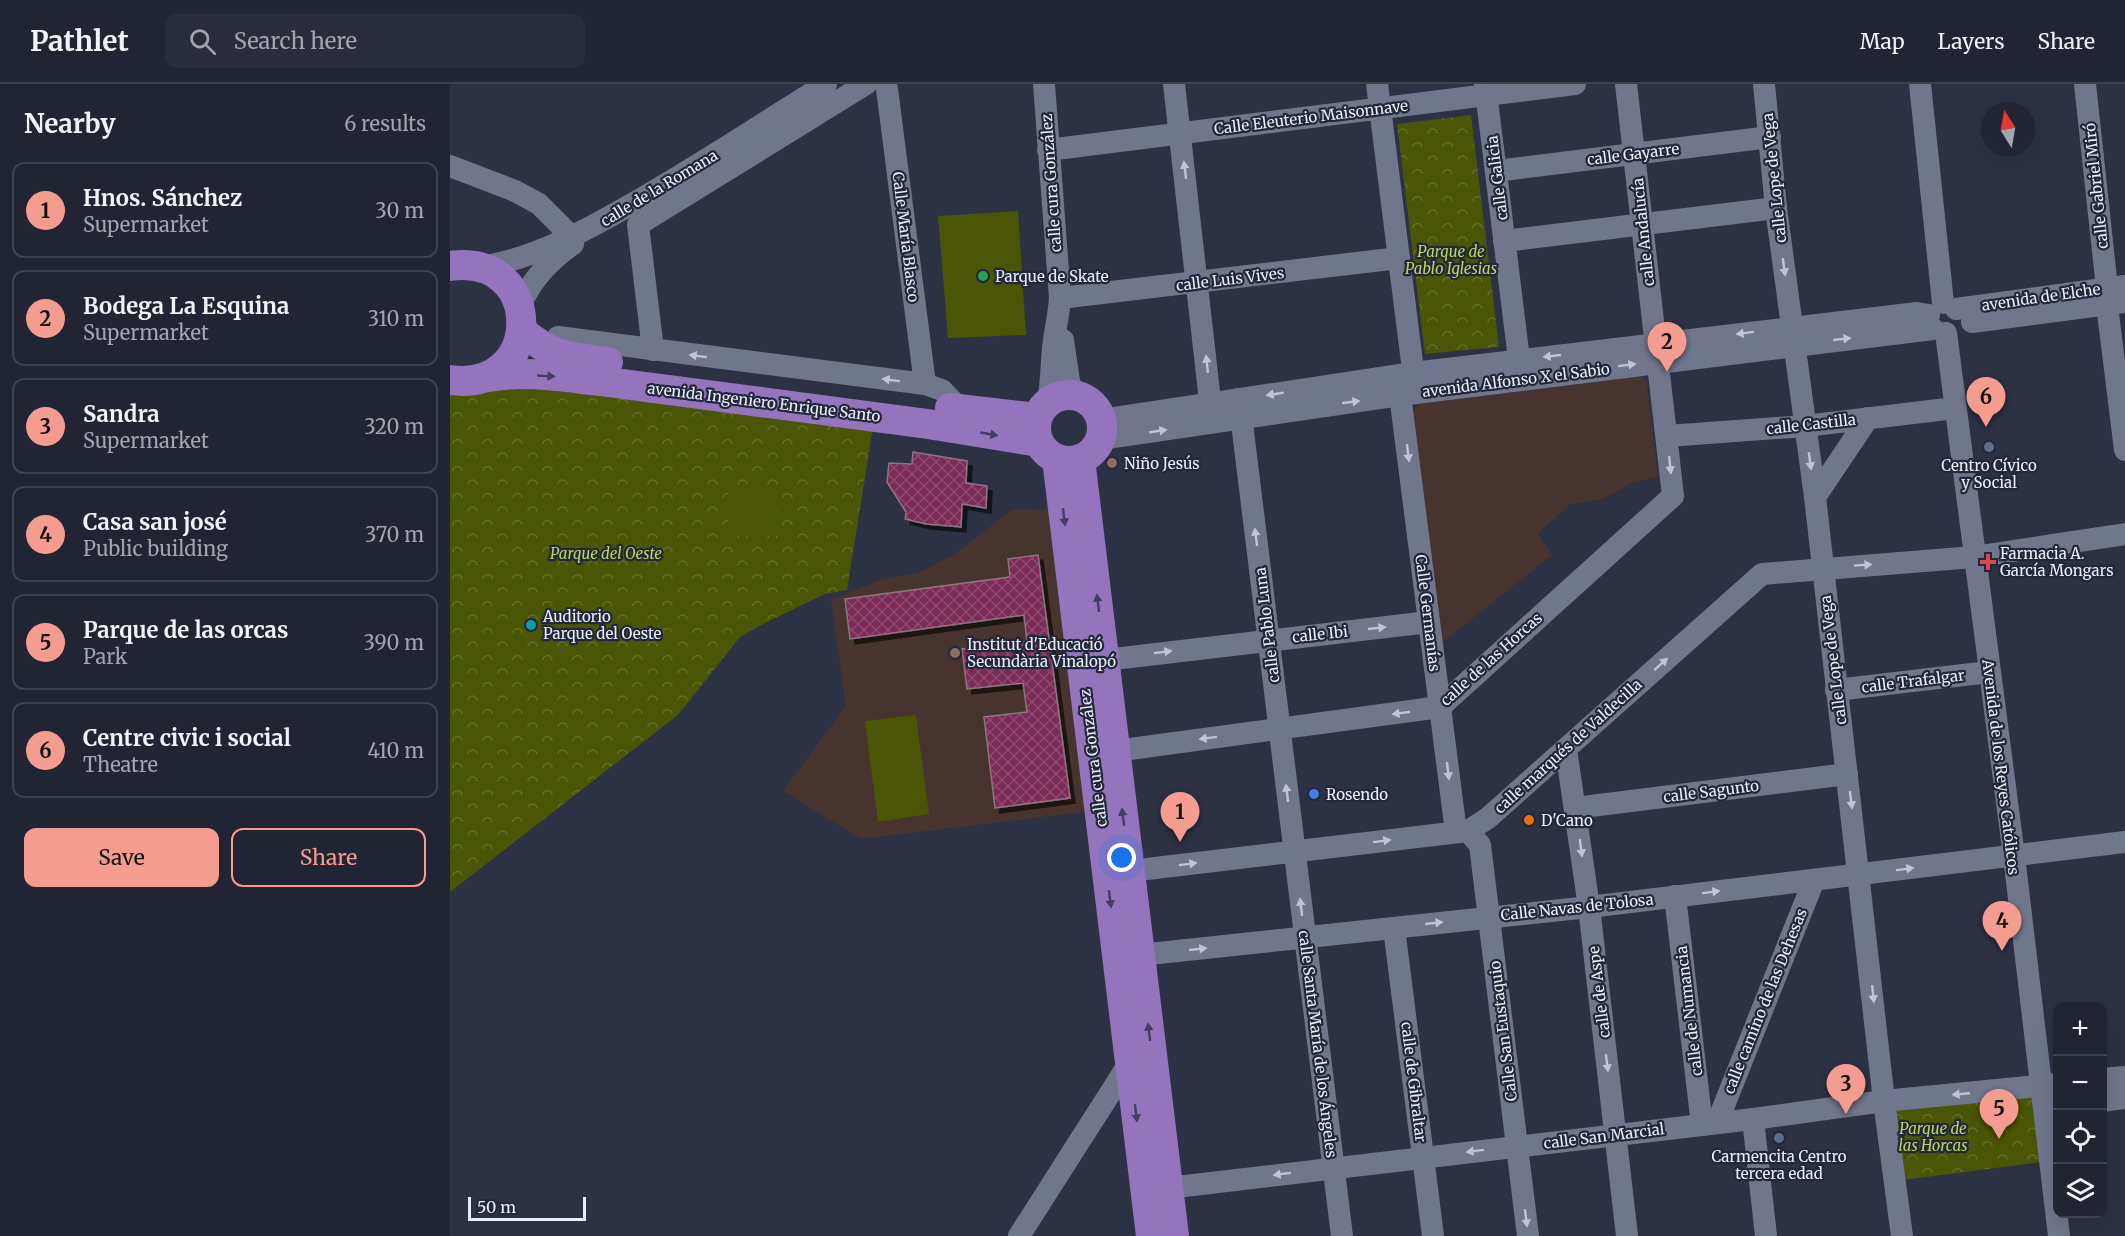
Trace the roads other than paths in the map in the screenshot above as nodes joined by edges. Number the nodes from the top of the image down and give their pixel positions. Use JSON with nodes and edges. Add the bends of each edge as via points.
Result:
{"nodes":[{"id":1,"x":826,"y":84,"type":"edge"},
{"id":2,"x":1044,"y":84,"type":"edge"},
{"id":3,"x":1174,"y":84,"type":"edge"},
{"id":4,"x":1377,"y":84,"type":"edge"},
{"id":5,"x":1575,"y":84,"type":"edge"},
{"id":6,"x":1626,"y":84,"type":"edge"},
{"id":7,"x":1764,"y":84,"type":"edge"},
{"id":8,"x":1920,"y":84,"type":"edge"},
{"id":9,"x":2085,"y":84,"type":"edge"},
{"id":10,"x":884,"y":85,"type":"edge"},
{"id":11,"x":1486,"y":90,"type":"edge"},
{"id":12,"x":1380,"y":108,"type":"junction"},
{"id":13,"x":1181,"y":133,"type":"junction"},
{"id":14,"x":1770,"y":137,"type":"junction"},
{"id":15,"x":1048,"y":150,"type":"junction"},
{"id":16,"x":1635,"y":153,"type":"junction"},
{"id":17,"x":450,"y":166,"type":"edge"},
{"id":18,"x":1496,"y":171,"type":"junction"},
{"id":19,"x":1776,"y":208,"type":"junction"},
{"id":20,"x":623,"y":218,"type":"junction"},
{"id":21,"x":1641,"y":226,"type":"junction"},
{"id":22,"x":572,"y":237,"type":"junction"},
{"id":23,"x":1504,"y":241,"type":"junction"},
{"id":24,"x":1399,"y":258,"type":"junction"},
{"id":25,"x":450,"y":266,"type":"edge"},
{"id":26,"x":481,"y":267,"type":"junction"},
{"id":27,"x":1198,"y":282,"type":"junction"},
{"id":28,"x":2116,"y":295,"type":"edge"},
{"id":29,"x":1060,"y":308,"type":"junction"},
{"id":30,"x":521,"y":318,"type":"junction"},
{"id":31,"x":1944,"y":319,"type":"junction"},
{"id":32,"x":1793,"y":336,"type":"junction"},
{"id":33,"x":558,"y":337,"type":"dead end"},
{"id":34,"x":652,"y":350,"type":"junction"},
{"id":35,"x":1656,"y":353,"type":"junction"},
{"id":36,"x":1520,"y":369,"type":"junction"},
{"id":37,"x":488,"y":377,"type":"junction"},
{"id":38,"x":450,"y":380,"type":"edge"},
{"id":39,"x":925,"y":384,"type":"junction"},
{"id":40,"x":1410,"y":387,"type":"junction"},
{"id":41,"x":1955,"y":408,"type":"junction"},
{"id":42,"x":1240,"y":409,"type":"junction"},
{"id":43,"x":962,"y":410,"type":"junction"},
{"id":44,"x":1212,"y":413,"type":"junction"},
{"id":45,"x":1868,"y":418,"type":"junction"},
{"id":46,"x":1805,"y":426,"type":"junction"},
{"id":47,"x":1067,"y":429,"type":"junction"},
{"id":48,"x":1666,"y":436,"type":"junction"},
{"id":49,"x":2125,"y":450,"type":"edge"},
{"id":50,"x":1815,"y":497,"type":"junction"},
{"id":51,"x":2125,"y":534,"type":"edge"},
{"id":52,"x":1974,"y":557,"type":"junction"},
{"id":53,"x":1823,"y":568,"type":"junction"},
{"id":54,"x":1429,"y":622,"type":"junction"},
{"id":55,"x":1268,"y":639,"type":"junction"},
{"id":56,"x":1104,"y":660,"type":"junction"},
{"id":57,"x":1989,"y":672,"type":"junction"},
{"id":58,"x":1836,"y":690,"type":"junction"},
{"id":59,"x":1440,"y":707,"type":"junction"},
{"id":60,"x":1279,"y":729,"type":"junction"},
{"id":61,"x":1566,"y":749,"type":"junction"},
{"id":62,"x":1115,"y":750,"type":"junction"},
{"id":63,"x":1847,"y":774,"type":"junction"},
{"id":64,"x":1575,"y":808,"type":"junction"},
{"id":65,"x":1462,"y":831,"type":"junction"},
{"id":66,"x":2125,"y":842,"type":"edge"},
{"id":67,"x":1294,"y":851,"type":"junction"},
{"id":68,"x":2014,"y":856,"type":"junction"},
{"id":69,"x":1130,"y":871,"type":"junction"},
{"id":70,"x":1859,"y":874,"type":"junction"},
{"id":71,"x":1814,"y":880,"type":"junction"},
{"id":72,"x":1675,"y":896,"type":"junction"},
{"id":73,"x":1589,"y":906,"type":"junction"},
{"id":74,"x":1489,"y":917,"type":"junction"},
{"id":75,"x":1394,"y":928,"type":"junction"},
{"id":76,"x":1305,"y":937,"type":"junction"},
{"id":77,"x":1140,"y":955,"type":"junction"},
{"id":78,"x":1130,"y":1062,"type":"junction"},
{"id":79,"x":2125,"y":1077,"type":"edge"},
{"id":80,"x":2107,"y":1079,"type":"edge"},
{"id":81,"x":2049,"y":1096,"type":"edge"},
{"id":82,"x":2125,"y":1098,"type":"edge"},
{"id":83,"x":2107,"y":1100,"type":"edge"},
{"id":84,"x":1884,"y":1101,"type":"junction"},
{"id":85,"x":1753,"y":1119,"type":"junction"},
{"id":86,"x":1709,"y":1124,"type":"junction"},
{"id":87,"x":1616,"y":1135,"type":"junction"},
{"id":88,"x":1517,"y":1146,"type":"junction"},
{"id":89,"x":1423,"y":1158,"type":"junction"},
{"id":90,"x":1334,"y":1168,"type":"junction"},
{"id":91,"x":1168,"y":1188,"type":"junction"},
{"id":92,"x":1019,"y":1236,"type":"edge"},
{"id":93,"x":1151,"y":1236,"type":"edge"},
{"id":94,"x":1174,"y":1236,"type":"edge"},
{"id":95,"x":1342,"y":1236,"type":"edge"},
{"id":96,"x":1433,"y":1236,"type":"edge"},
{"id":97,"x":1528,"y":1236,"type":"edge"},
{"id":98,"x":1628,"y":1236,"type":"edge"},
{"id":99,"x":1766,"y":1236,"type":"edge"},
{"id":100,"x":1902,"y":1236,"type":"edge"},
{"id":101,"x":2059,"y":1236,"type":"edge"}],
"edges":[{"from":1,"to":20,"type":"street","name":"calle de la Romana","via":[[684,174]]},
{"from":2,"to":15,"type":"street","name":"calle cura González"},
{"from":3,"to":13,"type":"street"},
{"from":4,"to":12,"type":"street","name":"Calle Germanías"},
{"from":5,"to":11,"type":"street","name":"Calle Eleuterio Maisonnave"},
{"from":6,"to":16,"type":"street","name":"calle Andalucía"},
{"from":7,"to":14,"type":"street","name":"calle Lope de Vega"},
{"from":8,"to":31,"type":"street","name":"Avenida de los Reyes Católicos"},
{"from":9,"to":28,"type":"street","name":"calle Gabriel Miró"},
{"from":10,"to":20,"type":"street"},
{"from":10,"to":39,"type":"street","name":"Calle María Blasco"},
{"from":11,"to":12,"type":"street","name":"Calle Eleuterio Maisonnave"},
{"from":11,"to":18,"type":"street","name":"calle Galicia"},
{"from":12,"to":13,"type":"street","name":"Calle Eleuterio Maisonnave"},
{"from":12,"to":24,"type":"street","name":"Calle Germanías"},
{"from":13,"to":15,"type":"street","name":"Calle Eleuterio Maisonnave"},
{"from":27,"to":13,"type":"street","one_way":true},
{"from":14,"to":16,"type":"street","name":"calle Gayarre"},
{"from":14,"to":19,"type":"street","name":"calle Lope de Vega"},
{"from":15,"to":29,"type":"street","name":"calle cura González"},
{"from":16,"to":18,"type":"street","name":"calle Gayarre"},
{"from":16,"to":21,"type":"street","name":"calle Andalucía"},
{"from":17,"to":22,"type":"street","via":[[539,204]]},
{"from":18,"to":23,"type":"street","name":"calle Galicia"},
{"from":19,"to":21,"type":"street"},
{"from":19,"to":32,"type":"street","name":"calle Lope de Vega","one_way":true},
{"from":20,"to":22,"type":"street","name":"calle de la Romana"},
{"from":20,"to":30,"type":"street","via":[[560,253],[541,270],[527,291]]},
{"from":20,"to":34,"type":"street"},
{"from":21,"to":23,"type":"street"},
{"from":21,"to":35,"type":"street","name":"calle Andalucía"},
{"from":22,"to":26,"type":"street","name":"calle de la Romana","via":[[502,264]]},
{"from":23,"to":36,"type":"street","name":"calle Galicia"},
{"from":24,"to":27,"type":"street","name":"calle Luis Vives"},
{"from":24,"to":40,"type":"street","name":"Calle Germanías"},
{"from":25,"to":26,"type":"main road"},
{"from":26,"to":30,"type":"main road","via":[[505,281],[514,293]]},
{"from":27,"to":29,"type":"street","name":"calle Luis Vives"},
{"from":44,"to":27,"type":"street","one_way":true},
{"from":28,"to":31,"type":"street","name":"avenida de Elche"},
{"from":28,"to":49,"type":"street","name":"calle Gabriel Miró"},
{"from":29,"to":47,"type":"street","name":"calle cura González","via":[[1069,381]]},
{"from":30,"to":37,"type":"main road","via":[[518,345],[511,358]]},
{"from":30,"to":43,"type":"main road","name":"avenida Ingeniero Enrique Santo","via":[[539,345],[572,357]]},
{"from":31,"to":32,"type":"street","name":"avenida Alfonso X el Sabio","via":[[1917,314]]},
{"from":31,"to":41,"type":"street","name":"Avenida de los Reyes Católicos"},
{"from":32,"to":35,"type":"street","name":"avenida Alfonso X el Sabio"},
{"from":32,"to":46,"type":"street","name":"calle Lope de Vega"},
{"from":33,"to":34,"type":"street"},
{"from":39,"to":34,"type":"street","one_way":true},
{"from":35,"to":36,"type":"street","name":"avenida Alfonso X el Sabio"},
{"from":35,"to":48,"type":"street","name":"calle de las Horcas"},
{"from":36,"to":40,"type":"street","name":"avenida Alfonso X el Sabio"},
{"from":37,"to":38,"type":"main road","name":"avenida Ingeniero Enrique Santo","via":[[470,382]]},
{"from":37,"to":47,"type":"main road","name":"avenida Ingeniero Enrique Santo","one_way":true,"via":[[539,375],[600,381],[928,424]]},
{"from":39,"to":43,"type":"street","via":[[942,390]]},
{"from":40,"to":42,"type":"street","name":"avenida Alfonso X el Sabio"},
{"from":40,"to":54,"type":"street","name":"Calle Germanías","one_way":true},
{"from":41,"to":45,"type":"street","name":"calle Castilla"},
{"from":41,"to":52,"type":"street","name":"Avenida de los Reyes Católicos"},
{"from":42,"to":44,"type":"street","name":"avenida Alfonso X el Sabio"},
{"from":55,"to":42,"type":"street","name":"calle Pablo Luna","one_way":true},
{"from":43,"to":47,"type":"main road","name":"avenida Ingeniero Enrique Santo"},
{"from":44,"to":47,"type":"street","name":"avenida Alfonso X el Sabio"},
{"from":45,"to":46,"type":"street","name":"calle Castilla"},
{"from":45,"to":50,"type":"street"},
{"from":46,"to":48,"type":"street","name":"calle Castilla"},
{"from":46,"to":50,"type":"street","name":"calle Lope de Vega","one_way":true},
{"from":56,"to":47,"type":"main road","name":"calle cura González","one_way":true},
{"from":47,"to":78,"type":"main road","name":"calle cura González","one_way":true},
{"from":48,"to":59,"type":"street","name":"calle de las Horcas","one_way":true,"via":[[1673,496]]},
{"from":50,"to":53,"type":"street","name":"calle Lope de Vega"},
{"from":51,"to":52,"type":"street","name":"calle marqués de Valdecilla"},
{"from":53,"to":52,"type":"street","name":"calle marqués de Valdecilla","one_way":true},
{"from":52,"to":57,"type":"street","name":"Avenida de los Reyes Católicos"},
{"from":53,"to":58,"type":"street","name":"calle Lope de Vega"},
{"from":61,"to":53,"type":"street","name":"calle marqués de Valdecilla","one_way":true,"via":[[1762,574]]},
{"from":55,"to":54,"type":"street","name":"calle Ibi","one_way":true},
{"from":54,"to":59,"type":"street","name":"Calle Germanías"},
{"from":56,"to":55,"type":"street","name":"calle Ibi","one_way":true},
{"from":55,"to":60,"type":"street","name":"calle Pablo Luna"},
{"from":56,"to":62,"type":"main road","name":"calle cura González"},
{"from":57,"to":58,"type":"street","name":"calle Trafalgar"},
{"from":57,"to":68,"type":"street","name":"Avenida de los Reyes Católicos"},
{"from":58,"to":63,"type":"street","name":"calle Lope de Vega"},
{"from":59,"to":60,"type":"street","name":"calle de las Horcas","one_way":true},
{"from":59,"to":65,"type":"street","name":"Calle Germanías","one_way":true},
{"from":60,"to":62,"type":"street","name":"calle de las Horcas","one_way":true},
{"from":67,"to":60,"type":"street","name":"calle Pablo Luna","one_way":true},
{"from":61,"to":64,"type":"street","name":"calle de Aspe"},
{"from":61,"to":65,"type":"street","name":"calle marqués de Valdecilla","via":[[1488,818]]},
{"from":69,"to":62,"type":"main road","name":"calle cura González","one_way":true},
{"from":63,"to":64,"type":"street","name":"calle Sagunto"},
{"from":63,"to":70,"type":"street","name":"calle Lope de Vega","one_way":true},
{"from":64,"to":73,"type":"street","name":"calle de Aspe","one_way":true},
{"from":67,"to":65,"type":"street","name":"calle marqués de Valdecilla","one_way":true},
{"from":65,"to":74,"type":"street","name":"Calle San Eustaquio","via":[[1480,845]]},
{"from":66,"to":68,"type":"street","name":"Calle Navas de Tolosa"},
{"from":69,"to":67,"type":"street","name":"calle marqués de Valdecilla","one_way":true},
{"from":76,"to":67,"type":"street","name":"calle Santa María de los Ángeles","one_way":true},
{"from":70,"to":68,"type":"street","name":"Calle Navas de Tolosa","one_way":true},
{"from":68,"to":81,"type":"street","name":"Avenida de los Reyes Católicos"},
{"from":69,"to":77,"type":"main road","name":"calle cura González"},
{"from":70,"to":71,"type":"street","name":"Calle Navas de Tolosa"},
{"from":70,"to":84,"type":"street","name":"calle Lope de Vega","one_way":true},
{"from":72,"to":71,"type":"street","name":"Calle Navas de Tolosa","one_way":true},
{"from":71,"to":86,"type":"street","name":"calle camino de las Dehesas"},
{"from":72,"to":73,"type":"street","name":"Calle Navas de Tolosa"},
{"from":72,"to":86,"type":"street","name":"calle de Numancia"},
{"from":73,"to":74,"type":"street","name":"Calle Navas de Tolosa"},
{"from":73,"to":87,"type":"street","name":"calle de Aspe","one_way":true},
{"from":75,"to":74,"type":"street","name":"Calle Navas de Tolosa","one_way":true},
{"from":74,"to":88,"type":"street","name":"Calle San Eustaquio"},
{"from":75,"to":76,"type":"street","name":"Calle Navas de Tolosa"},
{"from":75,"to":89,"type":"street","name":"calle de Gibraltar"},
{"from":77,"to":76,"type":"street","name":"Calle Navas de Tolosa","one_way":true},
{"from":76,"to":90,"type":"street","name":"calle Santa María de los Ángeles"},
{"from":91,"to":77,"type":"main road","name":"calle cura González","one_way":true},
{"from":78,"to":92,"type":"street"},
{"from":78,"to":93,"type":"main road","name":"calle cura González","one_way":true},
{"from":79,"to":80,"type":"street"},
{"from":81,"to":84,"type":"street","name":"calle San Marcial","one_way":true},
{"from":81,"to":101,"type":"street","name":"Avenida de los Reyes Católicos"},
{"from":82,"to":83,"type":"street"},
{"from":84,"to":85,"type":"street","name":"calle San Marcial"},
{"from":84,"to":100,"type":"street","name":"calle Lope de Vega"},
{"from":85,"to":86,"type":"street","name":"calle San Marcial"},
{"from":85,"to":99,"type":"street"},
{"from":86,"to":87,"type":"street","name":"calle San Marcial"},
{"from":87,"to":88,"type":"street","name":"calle San Marcial"},
{"from":87,"to":98,"type":"street","name":"calle de Aspe"},
{"from":88,"to":89,"type":"street","name":"calle San Marcial","one_way":true},
{"from":88,"to":97,"type":"street","name":"Calle San Eustaquio","one_way":true},
{"from":89,"to":90,"type":"street","name":"calle San Marcial"},
{"from":89,"to":96,"type":"street","name":"calle de Gibraltar"},
{"from":90,"to":91,"type":"street","name":"calle San Marcial","one_way":true},
{"from":90,"to":95,"type":"street","name":"calle Santa María de los Ángeles"},
{"from":91,"to":94,"type":"main road","name":"calle cura González"}]}
